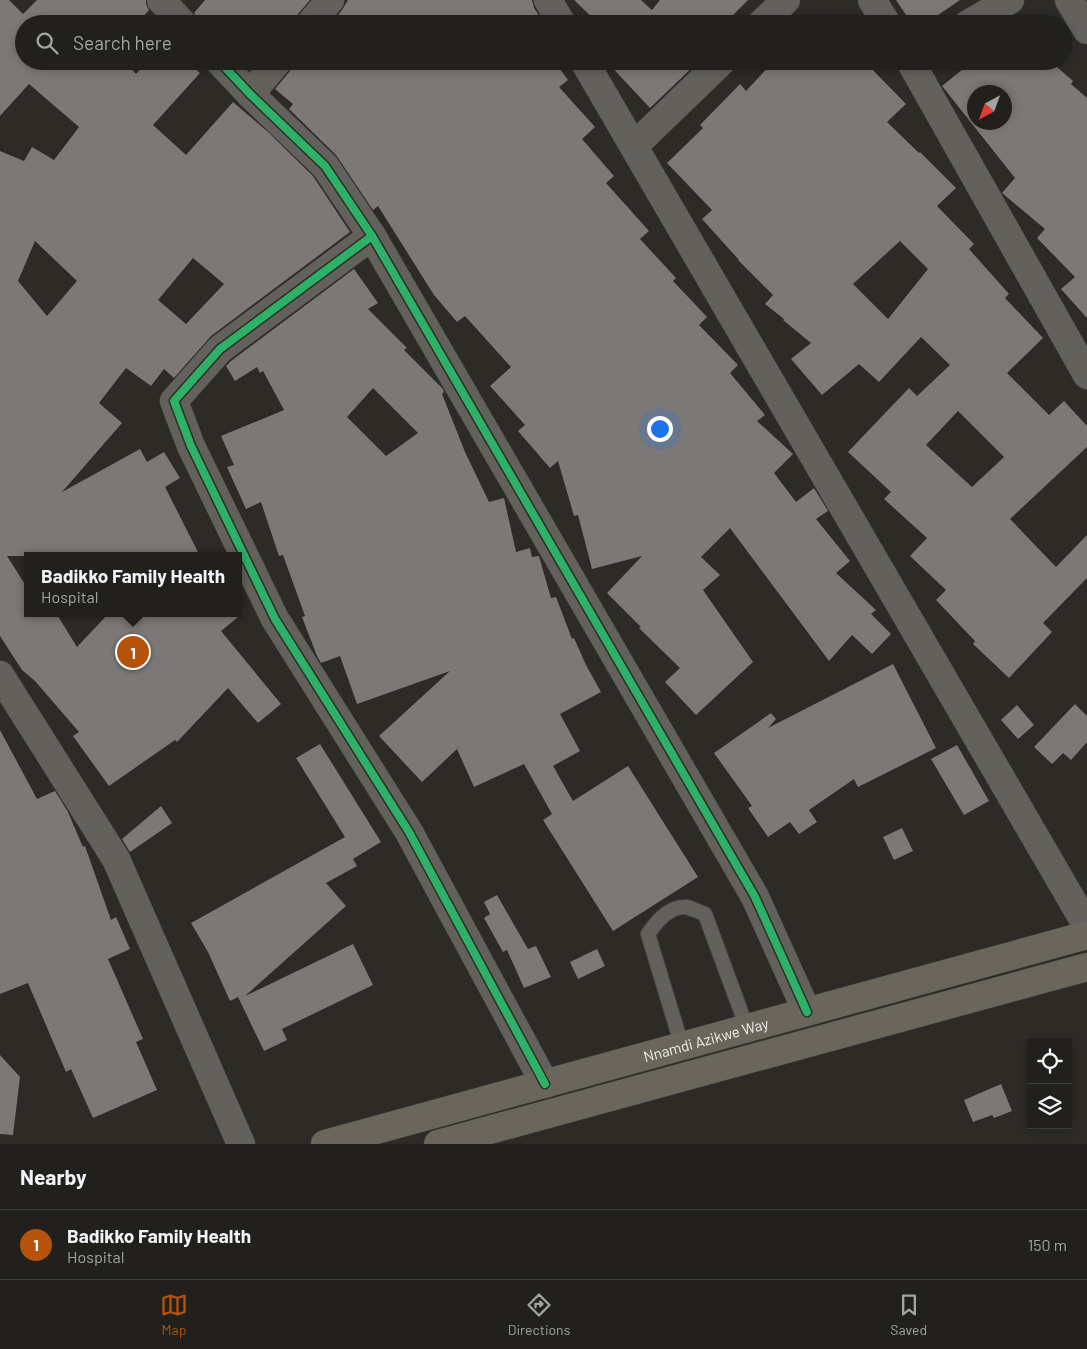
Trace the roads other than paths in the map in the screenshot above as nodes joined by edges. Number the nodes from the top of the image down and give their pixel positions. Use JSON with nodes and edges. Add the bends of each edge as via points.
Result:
{"nodes":[{"id":1,"x":161,"y":0,"type":"edge"},
{"id":2,"x":330,"y":0,"type":"edge"},
{"id":3,"x":548,"y":0,"type":"edge"},
{"id":4,"x":786,"y":0,"type":"edge"},
{"id":5,"x":872,"y":0,"type":"edge"},
{"id":6,"x":1010,"y":0,"type":"edge"},
{"id":7,"x":1069,"y":0,"type":"edge"},
{"id":8,"x":175,"y":15,"type":"edge"},
{"id":9,"x":318,"y":15,"type":"edge"},
{"id":10,"x":557,"y":15,"type":"edge"},
{"id":11,"x":770,"y":15,"type":"edge"},
{"id":12,"x":881,"y":15,"type":"edge"},
{"id":13,"x":984,"y":15,"type":"edge"},
{"id":14,"x":1087,"y":30,"type":"edge"},
{"id":15,"x":227,"y":70,"type":"edge"},
{"id":16,"x":270,"y":70,"type":"edge"},
{"id":17,"x":589,"y":70,"type":"edge"},
{"id":18,"x":713,"y":70,"type":"edge"},
{"id":19,"x":915,"y":70,"type":"edge"},
{"id":20,"x":250,"y":94,"type":"junction"},
{"id":21,"x":634,"y":146,"type":"junction"},
{"id":22,"x":372,"y":236,"type":"junction"},
{"id":23,"x":1087,"y":375,"type":"edge"},
{"id":24,"x":0,"y":675,"type":"edge"},
{"id":25,"x":1087,"y":926,"type":"edge"},
{"id":26,"x":1087,"y":935,"type":"edge"},
{"id":27,"x":1087,"y":967,"type":"edge"},
{"id":28,"x":807,"y":1012,"type":"junction"},
{"id":29,"x":747,"y":1028,"type":"junction"},
{"id":30,"x":682,"y":1046,"type":"junction"},
{"id":31,"x":545,"y":1084,"type":"junction"},
{"id":32,"x":241,"y":1144,"type":"edge"},
{"id":33,"x":325,"y":1144,"type":"edge"},
{"id":34,"x":438,"y":1144,"type":"edge"}],
"edges":[{"from":1,"to":8,"type":"street"},
{"from":2,"to":9,"type":"street"},
{"from":3,"to":10,"type":"street"},
{"from":4,"to":11,"type":"street"},
{"from":5,"to":12,"type":"street"},
{"from":6,"to":13,"type":"street"},
{"from":7,"to":14,"type":"street"},
{"from":15,"to":20,"type":"street"},
{"from":16,"to":20,"type":"street"},
{"from":17,"to":21,"type":"street"},
{"from":18,"to":21,"type":"street"},
{"from":19,"to":23,"type":"street"},
{"from":20,"to":22,"type":"street","via":[[325,166]]},
{"from":21,"to":25,"type":"street"},
{"from":22,"to":28,"type":"street","via":[[755,897]]},
{"from":22,"to":31,"type":"street","via":[[220,349],[174,401],[191,446],[275,619],[409,832]]},
{"from":24,"to":32,"type":"street","via":[[116,859]]},
{"from":26,"to":28,"type":"highway","name":"Nnamdi Azikwe Way"},
{"from":27,"to":34,"type":"highway","name":"Nnamdi Azikwe Way"},
{"from":28,"to":29,"type":"highway","name":"Nnamdi Azikwe Way"},
{"from":29,"to":30,"type":"highway","name":"Nnamdi Azikwe Way"},
{"from":29,"to":30,"type":"lane","via":[[705,914],[686,907],[673,910],[656,922],[648,934]]},
{"from":30,"to":31,"type":"highway","name":"Nnamdi Azikwe Way"},
{"from":31,"to":33,"type":"highway","name":"Nnamdi Azikwe Way"}]}
